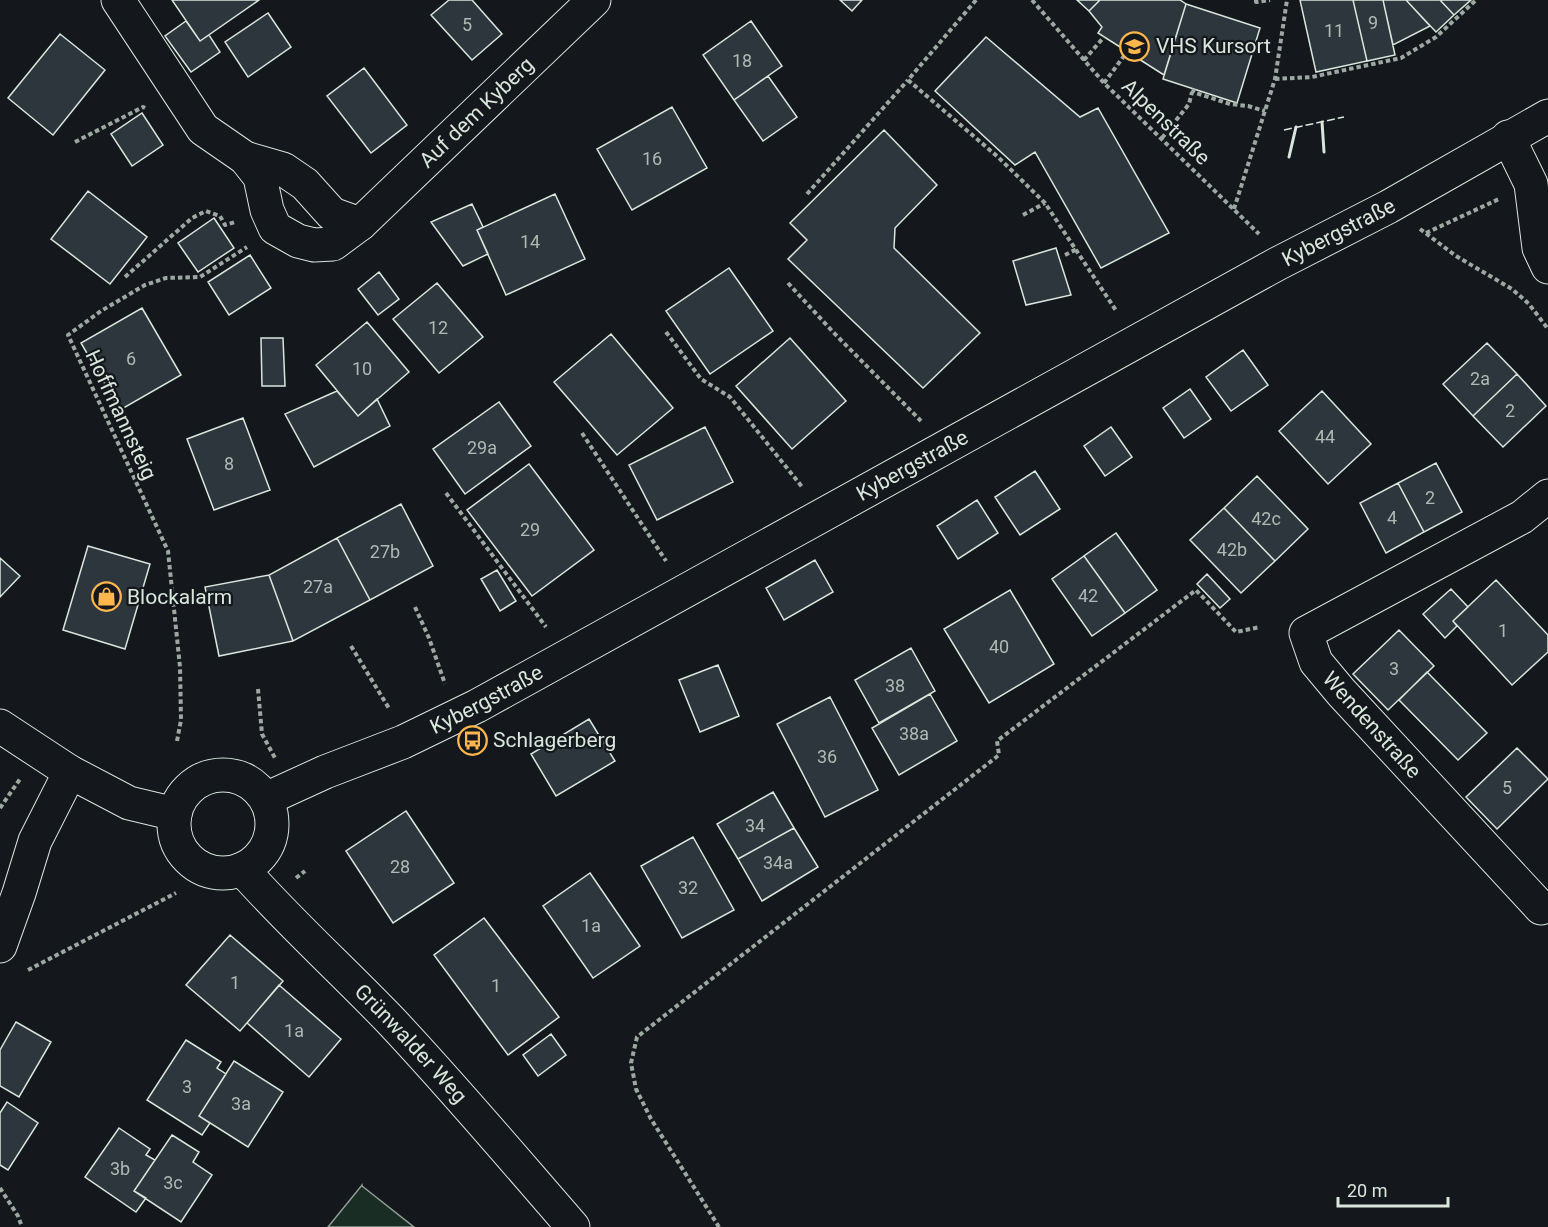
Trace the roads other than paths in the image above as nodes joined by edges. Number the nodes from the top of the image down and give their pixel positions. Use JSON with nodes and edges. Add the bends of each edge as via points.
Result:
{"nodes":[{"id":1,"x":118,"y":0,"type":"edge"},
{"id":2,"x":594,"y":0,"type":"edge"},
{"id":3,"x":1548,"y":116,"type":"edge"},
{"id":4,"x":1508,"y":137,"type":"junction"},
{"id":5,"x":245,"y":158,"type":"junction"},
{"id":6,"x":360,"y":225,"type":"junction"},
{"id":7,"x":1548,"y":267,"type":"edge"},
{"id":8,"x":1548,"y":496,"type":"edge"},
{"id":9,"x":0,"y":726,"type":"edge"},
{"id":10,"x":70,"y":772,"type":"junction"},
{"id":11,"x":266,"y":799,"type":"junction"},
{"id":12,"x":175,"y":814,"type":"junction"},
{"id":13,"x":242,"y":869,"type":"junction"},
{"id":14,"x":1541,"y":908,"type":"dead end"},
{"id":15,"x":0,"y":946,"type":"edge"},
{"id":16,"x":573,"y":1227,"type":"edge"}],
"edges":[{"from":1,"to":5,"type":"street","via":[[203,129]]},
{"from":2,"to":6,"type":"street","name":"Auf dem Kyberg"},
{"from":3,"to":4,"type":"street","name":"Kybergstraße"},
{"from":4,"to":7,"type":"street","via":[[1531,184],[1539,248]]},
{"from":4,"to":11,"type":"street","name":"Kybergstraße","via":[[1388,207],[1277,264],[477,706],[403,742]]},
{"from":5,"to":6,"type":"street","via":[[283,169],[305,184],[332,214]]},
{"from":5,"to":6,"type":"street","name":"Auf dem Kyberg","via":[[260,177],[275,228],[314,245],[333,244]]},
{"from":8,"to":14,"type":"street","name":"Wendenstraße","via":[[1522,517],[1306,633],[1316,662],[1341,692]]},
{"from":9,"to":10,"type":"street"},
{"from":10,"to":12,"type":"street","via":[[129,803]]},
{"from":10,"to":15,"type":"street","via":[[35,841]]},
{"from":11,"to":12,"type":"street","via":[[253,784],[236,776],[216,775],[197,782],[183,795]]},
{"from":11,"to":13,"type":"street","via":[[272,815],[272,832],[266,848]]},
{"from":12,"to":13,"type":"street","via":[[178,844],[199,866],[213,872]]},
{"from":13,"to":16,"type":"street","name":"Grünwalder Weg","via":[[392,1022]]}]}
